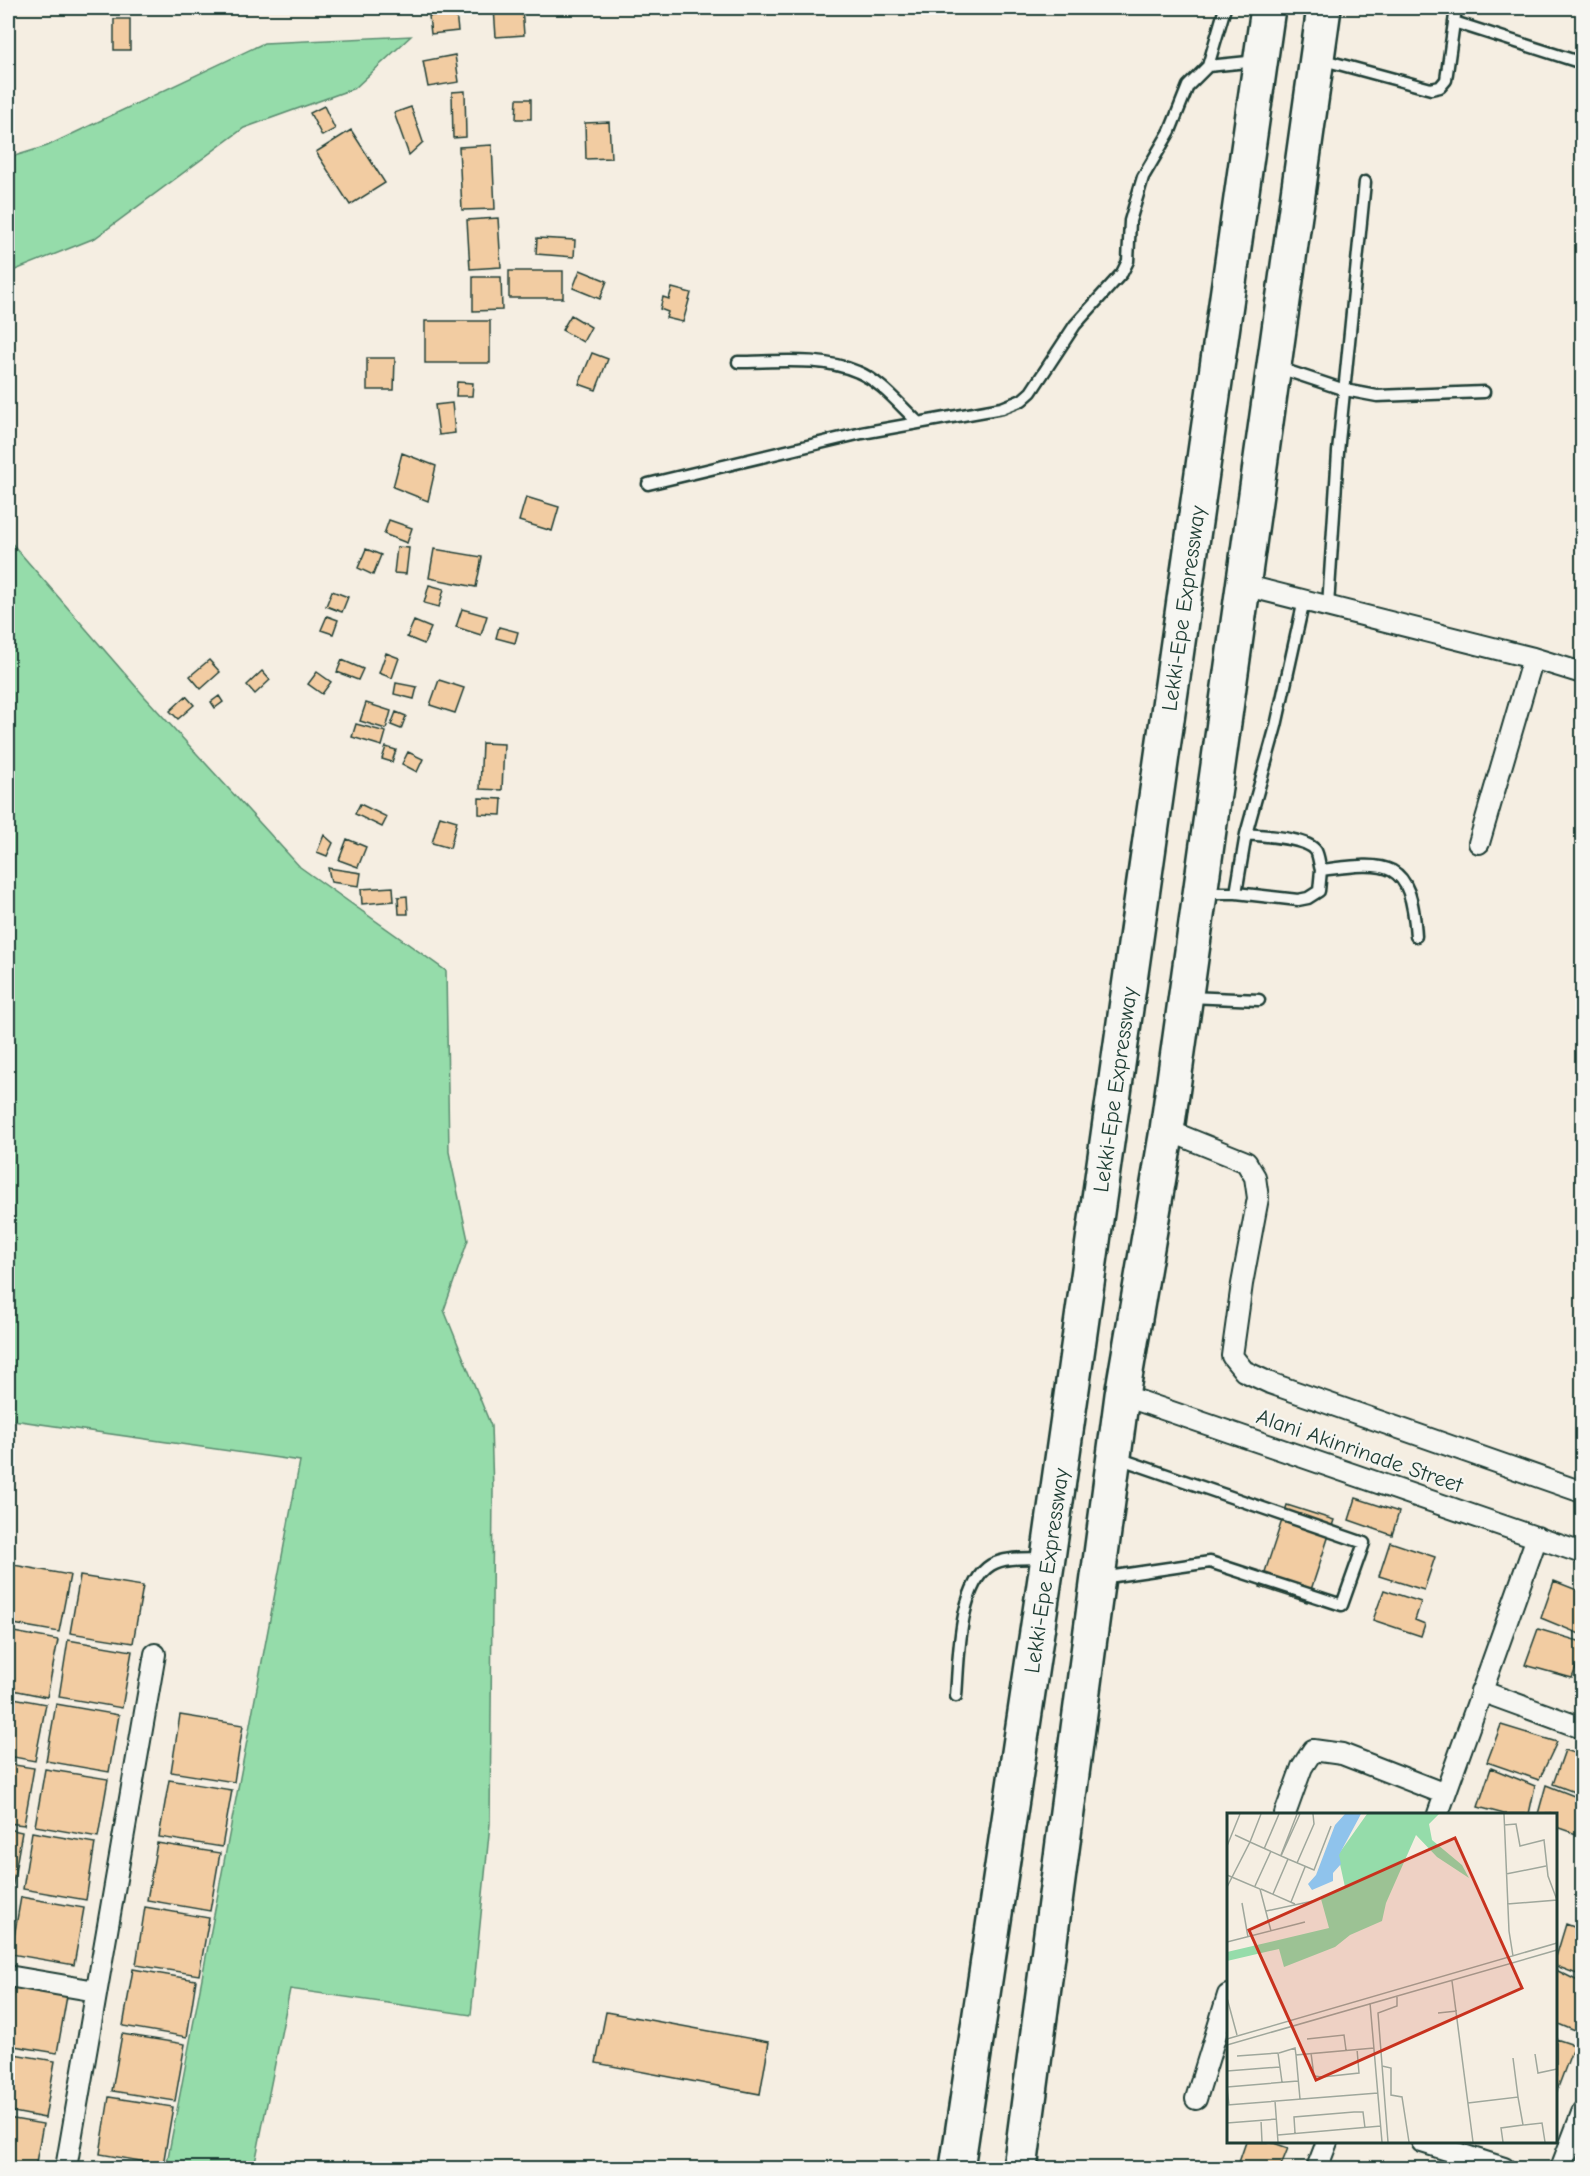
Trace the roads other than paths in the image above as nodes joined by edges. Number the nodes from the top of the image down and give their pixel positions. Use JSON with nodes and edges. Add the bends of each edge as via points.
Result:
{"nodes":[{"id":1,"x":1225,"y":8,"type":"edge"},
{"id":2,"x":1268,"y":8,"type":"edge"},
{"id":3,"x":1324,"y":8,"type":"edge"},
{"id":4,"x":1456,"y":8,"type":"edge"},
{"id":5,"x":1454,"y":22,"type":"junction"},
{"id":6,"x":1317,"y":58,"type":"junction"},
{"id":7,"x":1261,"y":61,"type":"junction"},
{"id":8,"x":1582,"y":63,"type":"edge"},
{"id":9,"x":1208,"y":66,"type":"junction"},
{"id":10,"x":1365,"y":182,"type":"dead end"},
{"id":11,"x":738,"y":362,"type":"dead end"},
{"id":12,"x":1274,"y":367,"type":"junction"},
{"id":13,"x":1345,"y":390,"type":"junction"},
{"id":14,"x":1484,"y":392,"type":"dead end"},
{"id":15,"x":919,"y":423,"type":"junction"},
{"id":16,"x":648,"y":484,"type":"dead end"},
{"id":17,"x":1243,"y":585,"type":"junction"},
{"id":18,"x":1304,"y":600,"type":"junction"},
{"id":19,"x":1328,"y":606,"type":"junction"},
{"id":20,"x":1533,"y":658,"type":"junction"},
{"id":21,"x":1582,"y":673,"type":"edge"},
{"id":22,"x":1246,"y":834,"type":"junction"},
{"id":23,"x":1479,"y":843,"type":"dead end"},
{"id":24,"x":1321,"y":870,"type":"junction"},
{"id":25,"x":1201,"y":893,"type":"junction"},
{"id":26,"x":1236,"y":893,"type":"junction"},
{"id":27,"x":1416,"y":936,"type":"dead end"},
{"id":28,"x":1186,"y":997,"type":"junction"},
{"id":29,"x":1259,"y":1000,"type":"dead end"},
{"id":30,"x":1167,"y":1130,"type":"junction"},
{"id":31,"x":1122,"y":1395,"type":"junction"},
{"id":32,"x":1114,"y":1457,"type":"junction"},
{"id":33,"x":1582,"y":1492,"type":"edge"},
{"id":34,"x":1537,"y":1537,"type":"junction"},
{"id":35,"x":1582,"y":1553,"type":"edge"},
{"id":36,"x":1048,"y":1558,"type":"junction"},
{"id":37,"x":1098,"y":1579,"type":"junction"},
{"id":38,"x":155,"y":1654,"type":"dead end"},
{"id":39,"x":1480,"y":1691,"type":"junction"},
{"id":40,"x":956,"y":1696,"type":"dead end"},
{"id":41,"x":1582,"y":1728,"type":"edge"},
{"id":42,"x":1445,"y":1794,"type":"junction"},
{"id":43,"x":1286,"y":1813,"type":"edge"},
{"id":44,"x":1439,"y":1813,"type":"edge"},
{"id":45,"x":8,"y":1976,"type":"edge"},
{"id":46,"x":96,"y":1991,"type":"junction"},
{"id":47,"x":1227,"y":1998,"type":"edge"},
{"id":48,"x":1196,"y":2099,"type":"dead end"},
{"id":49,"x":1582,"y":2113,"type":"edge"},
{"id":50,"x":1327,"y":2143,"type":"edge"},
{"id":51,"x":1425,"y":2143,"type":"edge"},
{"id":52,"x":66,"y":2169,"type":"edge"},
{"id":53,"x":957,"y":2169,"type":"edge"},
{"id":54,"x":1020,"y":2169,"type":"edge"},
{"id":55,"x":1317,"y":2169,"type":"edge"},
{"id":56,"x":1504,"y":2169,"type":"edge"},
{"id":57,"x":1561,"y":2169,"type":"edge"}],
"edges":[{"from":1,"to":9,"type":"lane"},
{"from":2,"to":7,"type":"highway","name":"Lekki-Epe Expressway"},
{"from":3,"to":6,"type":"highway"},
{"from":4,"to":5,"type":"lane"},
{"from":5,"to":6,"type":"lane","via":[[1446,80],[1440,87],[1431,89]]},
{"from":5,"to":8,"type":"lane"},
{"from":6,"to":12,"type":"highway"},
{"from":7,"to":9,"type":"lane"},
{"from":7,"to":36,"type":"highway","name":"Lekki-Epe Expressway"},
{"from":9,"to":15,"type":"lane","via":[[1188,86],[1170,131],[1143,177],[1130,221],[1128,261],[1122,273],[1075,325],[1031,392],[1002,408]]},
{"from":10,"to":13,"type":"lane"},
{"from":11,"to":15,"type":"lane","via":[[829,363],[859,372],[885,390]]},
{"from":12,"to":13,"type":"lane"},
{"from":12,"to":17,"type":"highway"},
{"from":13,"to":14,"type":"lane","via":[[1390,398]]},
{"from":13,"to":19,"type":"lane"},
{"from":15,"to":16,"type":"lane"},
{"from":17,"to":18,"type":"street"},
{"from":17,"to":25,"type":"highway"},
{"from":18,"to":19,"type":"street"},
{"from":18,"to":22,"type":"lane","via":[[1276,726]]},
{"from":19,"to":20,"type":"street"},
{"from":20,"to":21,"type":"street"},
{"from":20,"to":23,"type":"street"},
{"from":22,"to":24,"type":"lane","via":[[1311,846]]},
{"from":22,"to":26,"type":"lane"},
{"from":24,"to":26,"type":"lane","via":[[1319,891],[1308,898]]},
{"from":24,"to":27,"type":"lane","via":[[1368,864],[1397,873],[1413,903]]},
{"from":25,"to":26,"type":"lane"},
{"from":25,"to":28,"type":"highway"},
{"from":28,"to":29,"type":"lane"},
{"from":28,"to":30,"type":"highway"},
{"from":30,"to":31,"type":"highway"},
{"from":30,"to":33,"type":"street","via":[[1246,1162],[1255,1177],[1258,1198],[1232,1356],[1244,1371]]},
{"from":31,"to":32,"type":"highway"},
{"from":31,"to":34,"type":"street","name":"Alani Akinrinade Street"},
{"from":32,"to":37,"type":"highway"},
{"from":32,"to":37,"type":"lane","via":[[1364,1543],[1342,1605],[1210,1562]]},
{"from":34,"to":35,"type":"street","name":"Alani Akinrinade Street"},
{"from":34,"to":39,"type":"street"},
{"from":36,"to":40,"type":"lane","via":[[997,1563],[973,1585],[964,1617]]},
{"from":36,"to":53,"type":"highway","name":"Lekki-Epe Expressway"},
{"from":37,"to":54,"type":"highway"},
{"from":38,"to":46,"type":"street"},
{"from":39,"to":41,"type":"street"},
{"from":39,"to":42,"type":"street"},
{"from":42,"to":43,"type":"street","via":[[1342,1754],[1313,1750],[1302,1767]]},
{"from":42,"to":44,"type":"street"},
{"from":45,"to":46,"type":"street"},
{"from":46,"to":52,"type":"street"},
{"from":47,"to":48,"type":"street"},
{"from":49,"to":57,"type":"street"},
{"from":50,"to":55,"type":"street"},
{"from":51,"to":56,"type":"street"}]}
